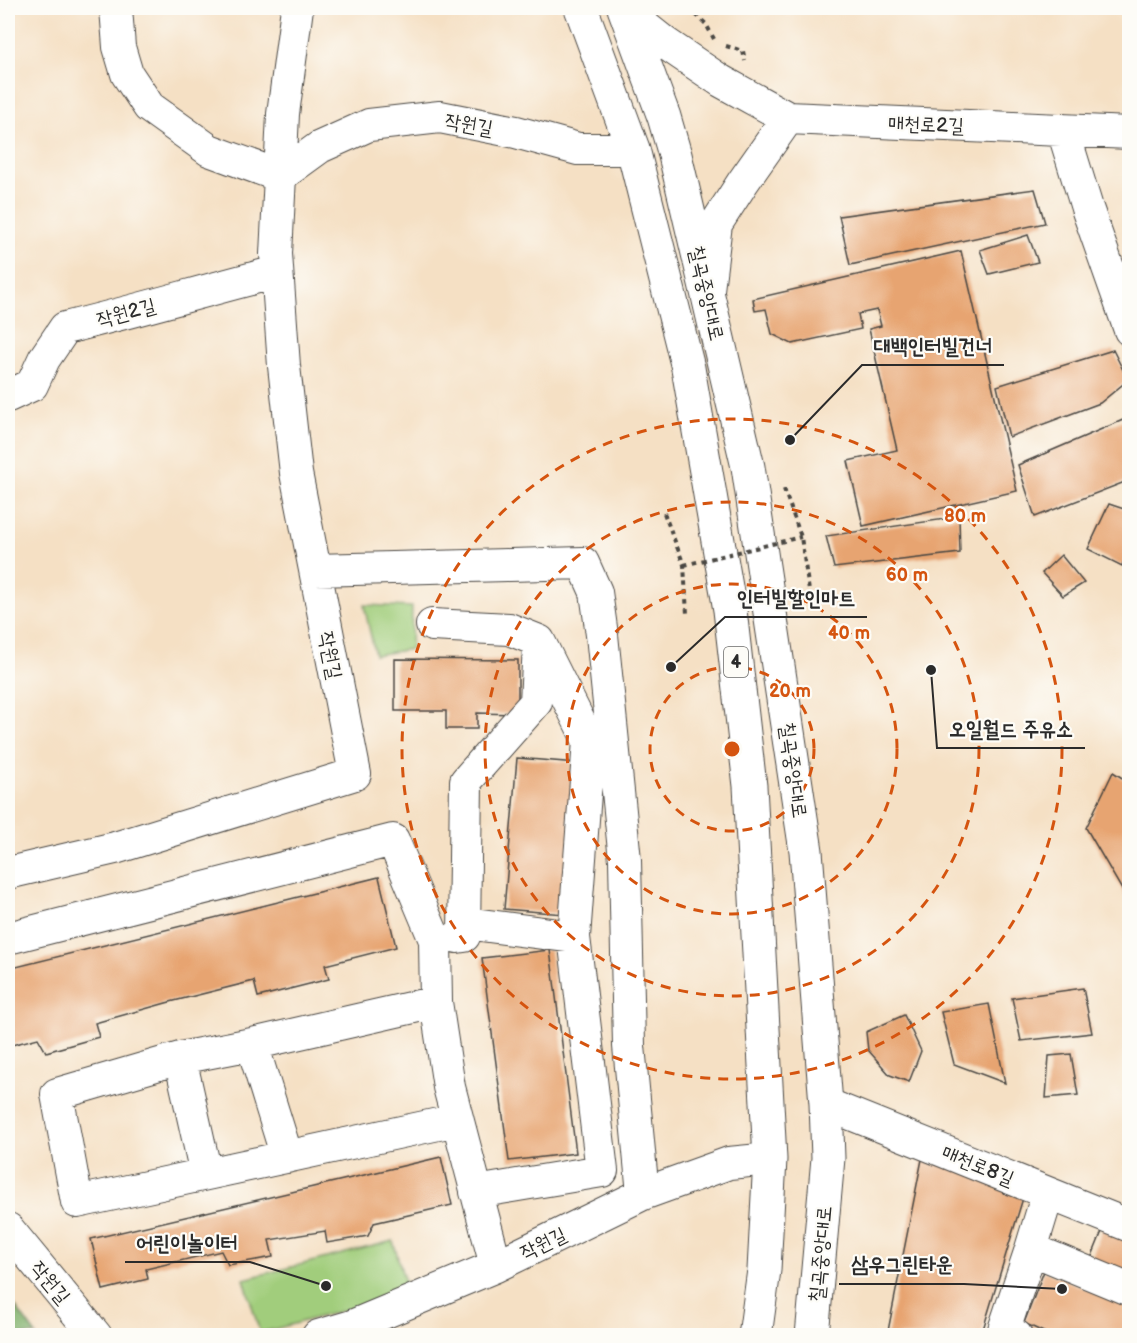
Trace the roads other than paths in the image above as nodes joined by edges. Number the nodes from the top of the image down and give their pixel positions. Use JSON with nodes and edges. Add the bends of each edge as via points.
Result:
{"nodes":[{"id":1,"x":116,"y":8,"type":"edge"},
{"id":2,"x":297,"y":8,"type":"edge"},
{"id":3,"x":581,"y":8,"type":"edge"},
{"id":4,"x":625,"y":10,"type":"edge"},
{"id":5,"x":788,"y":118,"type":"junction"},
{"id":6,"x":1078,"y":131,"type":"junction"},
{"id":7,"x":1130,"y":133,"type":"edge"},
{"id":8,"x":633,"y":149,"type":"junction"},
{"id":9,"x":280,"y":176,"type":"junction"},
{"id":10,"x":277,"y":272,"type":"junction"},
{"id":11,"x":707,"y":292,"type":"junction"},
{"id":12,"x":1130,"y":330,"type":"edge"},
{"id":13,"x":8,"y":396,"type":"edge"},
{"id":14,"x":315,"y":570,"type":"junction"},
{"id":15,"x":432,"y":625,"type":"dead end"},
{"id":16,"x":539,"y":641,"type":"junction"},
{"id":17,"x":8,"y":873,"type":"edge"},
{"id":18,"x":465,"y":923,"type":"junction"},
{"id":19,"x":574,"y":937,"type":"junction"},
{"id":20,"x":8,"y":938,"type":"edge"},
{"id":21,"x":435,"y":940,"type":"junction"},
{"id":22,"x":436,"y":1002,"type":"junction"},
{"id":23,"x":252,"y":1044,"type":"junction"},
{"id":24,"x":180,"y":1058,"type":"junction"},
{"id":25,"x":826,"y":1104,"type":"junction"},
{"id":26,"x":458,"y":1120,"type":"junction"},
{"id":27,"x":287,"y":1156,"type":"junction"},
{"id":28,"x":771,"y":1159,"type":"junction"},
{"id":29,"x":206,"y":1174,"type":"junction"},
{"id":30,"x":476,"y":1192,"type":"junction"},
{"id":31,"x":1048,"y":1193,"type":"junction"},
{"id":32,"x":643,"y":1194,"type":"junction"},
{"id":33,"x":1130,"y":1226,"type":"edge"},
{"id":34,"x":8,"y":1229,"type":"edge"},
{"id":35,"x":1031,"y":1249,"type":"junction"},
{"id":36,"x":496,"y":1266,"type":"junction"},
{"id":37,"x":1130,"y":1290,"type":"edge"},
{"id":38,"x":96,"y":1335,"type":"edge"},
{"id":39,"x":318,"y":1335,"type":"edge"},
{"id":40,"x":755,"y":1335,"type":"edge"},
{"id":41,"x":812,"y":1335,"type":"edge"},
{"id":42,"x":1016,"y":1335,"type":"edge"}],
"edges":[{"from":1,"to":9,"type":"street","via":[[119,47],[127,74],[149,107],[209,150]]},
{"from":2,"to":9,"type":"street","via":[[283,114]]},
{"from":3,"to":8,"type":"main road","name":"칠곡중앙대로","number":"4"},
{"from":4,"to":5,"type":"street","via":[[721,81]]},
{"from":4,"to":11,"type":"main road","name":"칠곡중앙대로","number":"4","via":[[675,154]]},
{"from":5,"to":6,"type":"street","name":"매천로2길"},
{"from":5,"to":11,"type":"street","via":[[716,224]]},
{"from":6,"to":7,"type":"street","name":"매천로2길"},
{"from":6,"to":12,"type":"street","via":[[1087,208]]},
{"from":8,"to":9,"type":"street","name":"작원길","via":[[578,149],[440,117],[369,125],[320,147]]},
{"from":8,"to":28,"type":"main road","name":"칠곡중앙대로","number":"4","via":[[688,368],[730,610],[750,786]]},
{"from":9,"to":10,"type":"street","name":"작원길"},
{"from":10,"to":13,"type":"street","name":"작원2길","via":[[65,328],[32,386]]},
{"from":10,"to":14,"type":"street","name":"작원길","via":[[296,473]]},
{"from":11,"to":25,"type":"main road","name":"칠곡중앙대로","number":"4","via":[[748,467],[806,852]]},
{"from":14,"to":17,"type":"street","name":"작원길","via":[[355,774],[115,848]]},
{"from":14,"to":32,"type":"street","via":[[583,563],[596,592],[603,634],[625,860],[629,1046]]},
{"from":15,"to":16,"type":"street","via":[[509,629]]},
{"from":16,"to":18,"type":"street","via":[[536,702],[466,781]]},
{"from":16,"to":19,"type":"street","via":[[589,741]]},
{"from":18,"to":19,"type":"street"},
{"from":18,"to":21,"type":"street","via":[[464,936]]},
{"from":19,"to":30,"type":"street","via":[[602,1171]]},
{"from":20,"to":21,"type":"street","via":[[393,840]]},
{"from":21,"to":22,"type":"street"},
{"from":22,"to":23,"type":"street"},
{"from":22,"to":26,"type":"street"},
{"from":23,"to":24,"type":"street"},
{"from":23,"to":27,"type":"street"},
{"from":24,"to":29,"type":"street"},
{"from":24,"to":29,"type":"street","via":[[57,1094],[77,1202]]},
{"from":25,"to":31,"type":"street","name":"매천로8길"},
{"from":25,"to":41,"type":"main road","name":"칠곡중앙대로","number":"4","via":[[828,1158]]},
{"from":26,"to":27,"type":"street"},
{"from":26,"to":30,"type":"street"},
{"from":27,"to":29,"type":"street"},
{"from":28,"to":32,"type":"street","name":"작원길","via":[[729,1164]]},
{"from":28,"to":40,"type":"main road","name":"칠곡중앙대로","number":"4","via":[[764,1270]]},
{"from":30,"to":36,"type":"street"},
{"from":31,"to":33,"type":"street","name":"매천로8길"},
{"from":31,"to":35,"type":"street"},
{"from":32,"to":36,"type":"street","name":"작원길"},
{"from":34,"to":38,"type":"street","name":"작원길"},
{"from":35,"to":37,"type":"street"},
{"from":35,"to":42,"type":"street","via":[[1004,1330]]},
{"from":36,"to":39,"type":"street","name":"작원길","via":[[352,1326]]}]}
